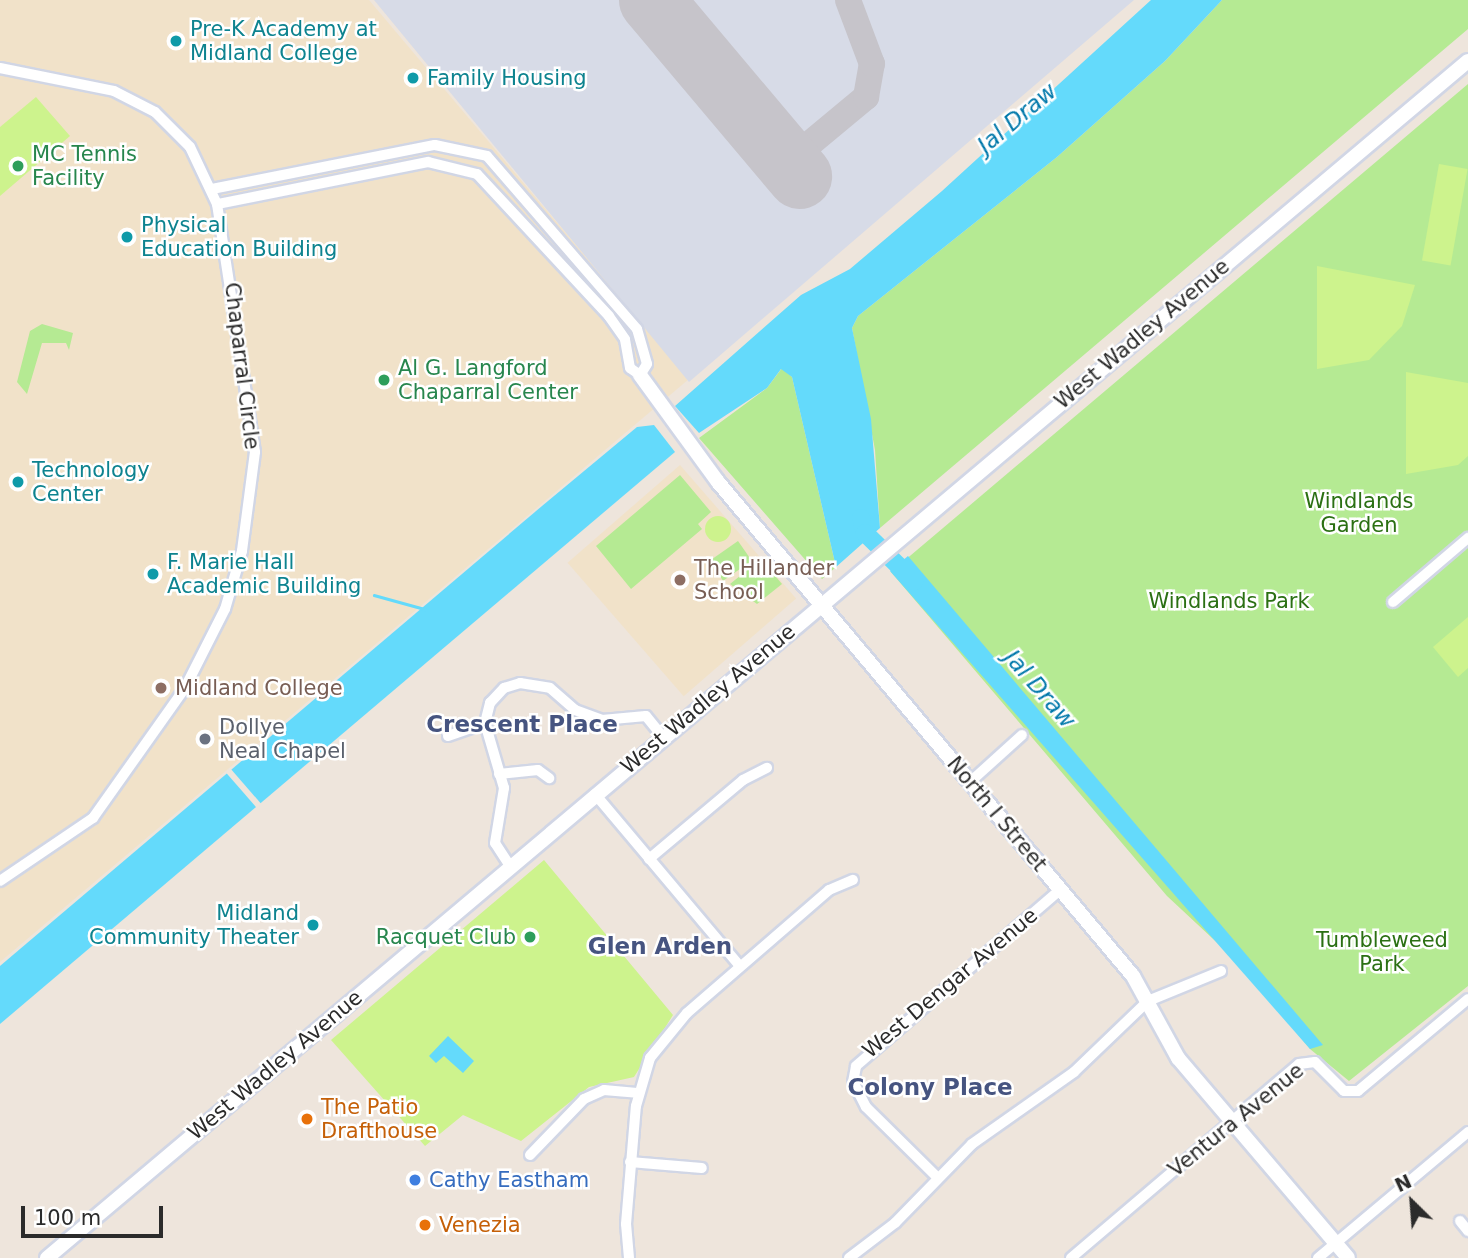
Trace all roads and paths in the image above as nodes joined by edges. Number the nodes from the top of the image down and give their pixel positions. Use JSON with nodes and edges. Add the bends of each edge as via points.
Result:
{"nodes":[{"id":1,"x":1468,"y":61,"type":"edge"},
{"id":2,"x":0,"y":68,"type":"edge"},
{"id":3,"x":212,"y":190,"type":"junction"},
{"id":4,"x":217,"y":204,"type":"junction"},
{"id":5,"x":556,"y":233,"type":"junction"},
{"id":6,"x":543,"y":243,"type":"junction"},
{"id":7,"x":640,"y":375,"type":"junction"},
{"id":8,"x":1468,"y":538,"type":"edge"},
{"id":9,"x":1393,"y":602,"type":"dead end"},
{"id":10,"x":820,"y":604,"type":"junction"},
{"id":11,"x":485,"y":723,"type":"junction"},
{"id":12,"x":1022,"y":735,"type":"dead end"},
{"id":13,"x":448,"y":736,"type":"dead end"},
{"id":14,"x":663,"y":737,"type":"junction"},
{"id":15,"x":767,"y":768,"type":"dead end"},
{"id":16,"x":499,"y":775,"type":"junction"},
{"id":17,"x":549,"y":778,"type":"dead end"},
{"id":18,"x":970,"y":782,"type":"junction"},
{"id":19,"x":595,"y":794,"type":"junction"},
{"id":20,"x":649,"y":859,"type":"junction"},
{"id":21,"x":510,"y":866,"type":"junction"},
{"id":22,"x":853,"y":880,"type":"dead end"},
{"id":23,"x":0,"y":881,"type":"edge"},
{"id":24,"x":1061,"y":889,"type":"junction"},
{"id":25,"x":740,"y":967,"type":"junction"},
{"id":26,"x":1221,"y":971,"type":"dead end"},
{"id":27,"x":1468,"y":999,"type":"edge"},
{"id":28,"x":1148,"y":1001,"type":"junction"},
{"id":29,"x":637,"y":1093,"type":"junction"},
{"id":30,"x":1232,"y":1121,"type":"junction"},
{"id":31,"x":1468,"y":1132,"type":"edge"},
{"id":32,"x":530,"y":1155,"type":"dead end"},
{"id":33,"x":630,"y":1162,"type":"junction"},
{"id":34,"x":702,"y":1168,"type":"dead end"},
{"id":35,"x":937,"y":1177,"type":"junction"},
{"id":36,"x":1460,"y":1221,"type":"dead end"},
{"id":37,"x":1468,"y":1231,"type":"edge"},
{"id":38,"x":1335,"y":1243,"type":"junction"},
{"id":39,"x":47,"y":1258,"type":"edge"},
{"id":40,"x":629,"y":1258,"type":"edge"},
{"id":41,"x":849,"y":1258,"type":"edge"},
{"id":42,"x":1072,"y":1258,"type":"edge"},
{"id":43,"x":1318,"y":1258,"type":"edge"},
{"id":44,"x":1348,"y":1258,"type":"edge"}],
"edges":[{"from":1,"to":10,"type":"main road","name":"West Wadley Avenue"},
{"from":2,"to":3,"type":"street","name":"Chaparral Circle","via":[[107,89],[155,112],[190,147]]},
{"from":3,"to":4,"type":"street","name":"Chaparral Circle"},
{"from":3,"to":5,"type":"street","via":[[435,145],[460,146],[487,156]]},
{"from":4,"to":6,"type":"street","via":[[428,162],[450,164],[477,174]]},
{"from":4,"to":23,"type":"street","name":"Chaparral Circle","via":[[254,452],[242,551],[225,609],[185,688],[123,783],[78,832]]},
{"from":5,"to":6,"type":"street"},
{"from":5,"to":7,"type":"street","via":[[637,329],[647,364]]},
{"from":6,"to":7,"type":"street","via":[[609,316],[625,339],[630,368]]},
{"from":7,"to":10,"type":"main road","name":"North I Street","via":[[718,482]]},
{"from":8,"to":9,"type":"street"},
{"from":10,"to":14,"type":"main road","name":"West Wadley Avenue"},
{"from":10,"to":18,"type":"main road","name":"North I Street"},
{"from":11,"to":13,"type":"street"},
{"from":11,"to":14,"type":"street","via":[[490,703],[520,683],[550,688],[575,710],[602,720],[646,716]]},
{"from":11,"to":16,"type":"street"},
{"from":12,"to":18,"type":"street"},
{"from":14,"to":19,"type":"main road","name":"West Wadley Avenue"},
{"from":15,"to":20,"type":"street","via":[[743,780]]},
{"from":16,"to":17,"type":"street","via":[[538,770]]},
{"from":16,"to":21,"type":"street","via":[[504,818],[495,843]]},
{"from":18,"to":24,"type":"main road","name":"North I Street"},
{"from":19,"to":20,"type":"street"},
{"from":19,"to":21,"type":"main road","name":"West Wadley Avenue"},
{"from":20,"to":25,"type":"street"},
{"from":21,"to":39,"type":"main road","name":"West Wadley Avenue"},
{"from":22,"to":25,"type":"street","via":[[829,890]]},
{"from":24,"to":28,"type":"main road","name":"North I Street"},
{"from":24,"to":35,"type":"street","name":"West Dengar Avenue","via":[[856,1066],[853,1082],[866,1107]]},
{"from":25,"to":29,"type":"street","via":[[659,1044]]},
{"from":26,"to":28,"type":"street"},
{"from":27,"to":30,"type":"street","name":"Ventura Avenue","via":[[1358,1091],[1344,1091],[1320,1066],[1305,1061]]},
{"from":28,"to":30,"type":"main road","name":"North I Street","via":[[1169,1046]]},
{"from":28,"to":35,"type":"street","via":[[1074,1072],[986,1133]]},
{"from":29,"to":32,"type":"street","via":[[604,1090],[583,1099]]},
{"from":29,"to":33,"type":"street"},
{"from":30,"to":38,"type":"main road","name":"North I Street"},
{"from":30,"to":42,"type":"street","name":"Ventura Avenue"},
{"from":31,"to":38,"type":"street"},
{"from":33,"to":34,"type":"street"},
{"from":33,"to":40,"type":"street"},
{"from":35,"to":41,"type":"street","via":[[895,1223]]},
{"from":36,"to":37,"type":"street"},
{"from":38,"to":43,"type":"street"},
{"from":38,"to":44,"type":"main road","name":"North I Street"}]}
